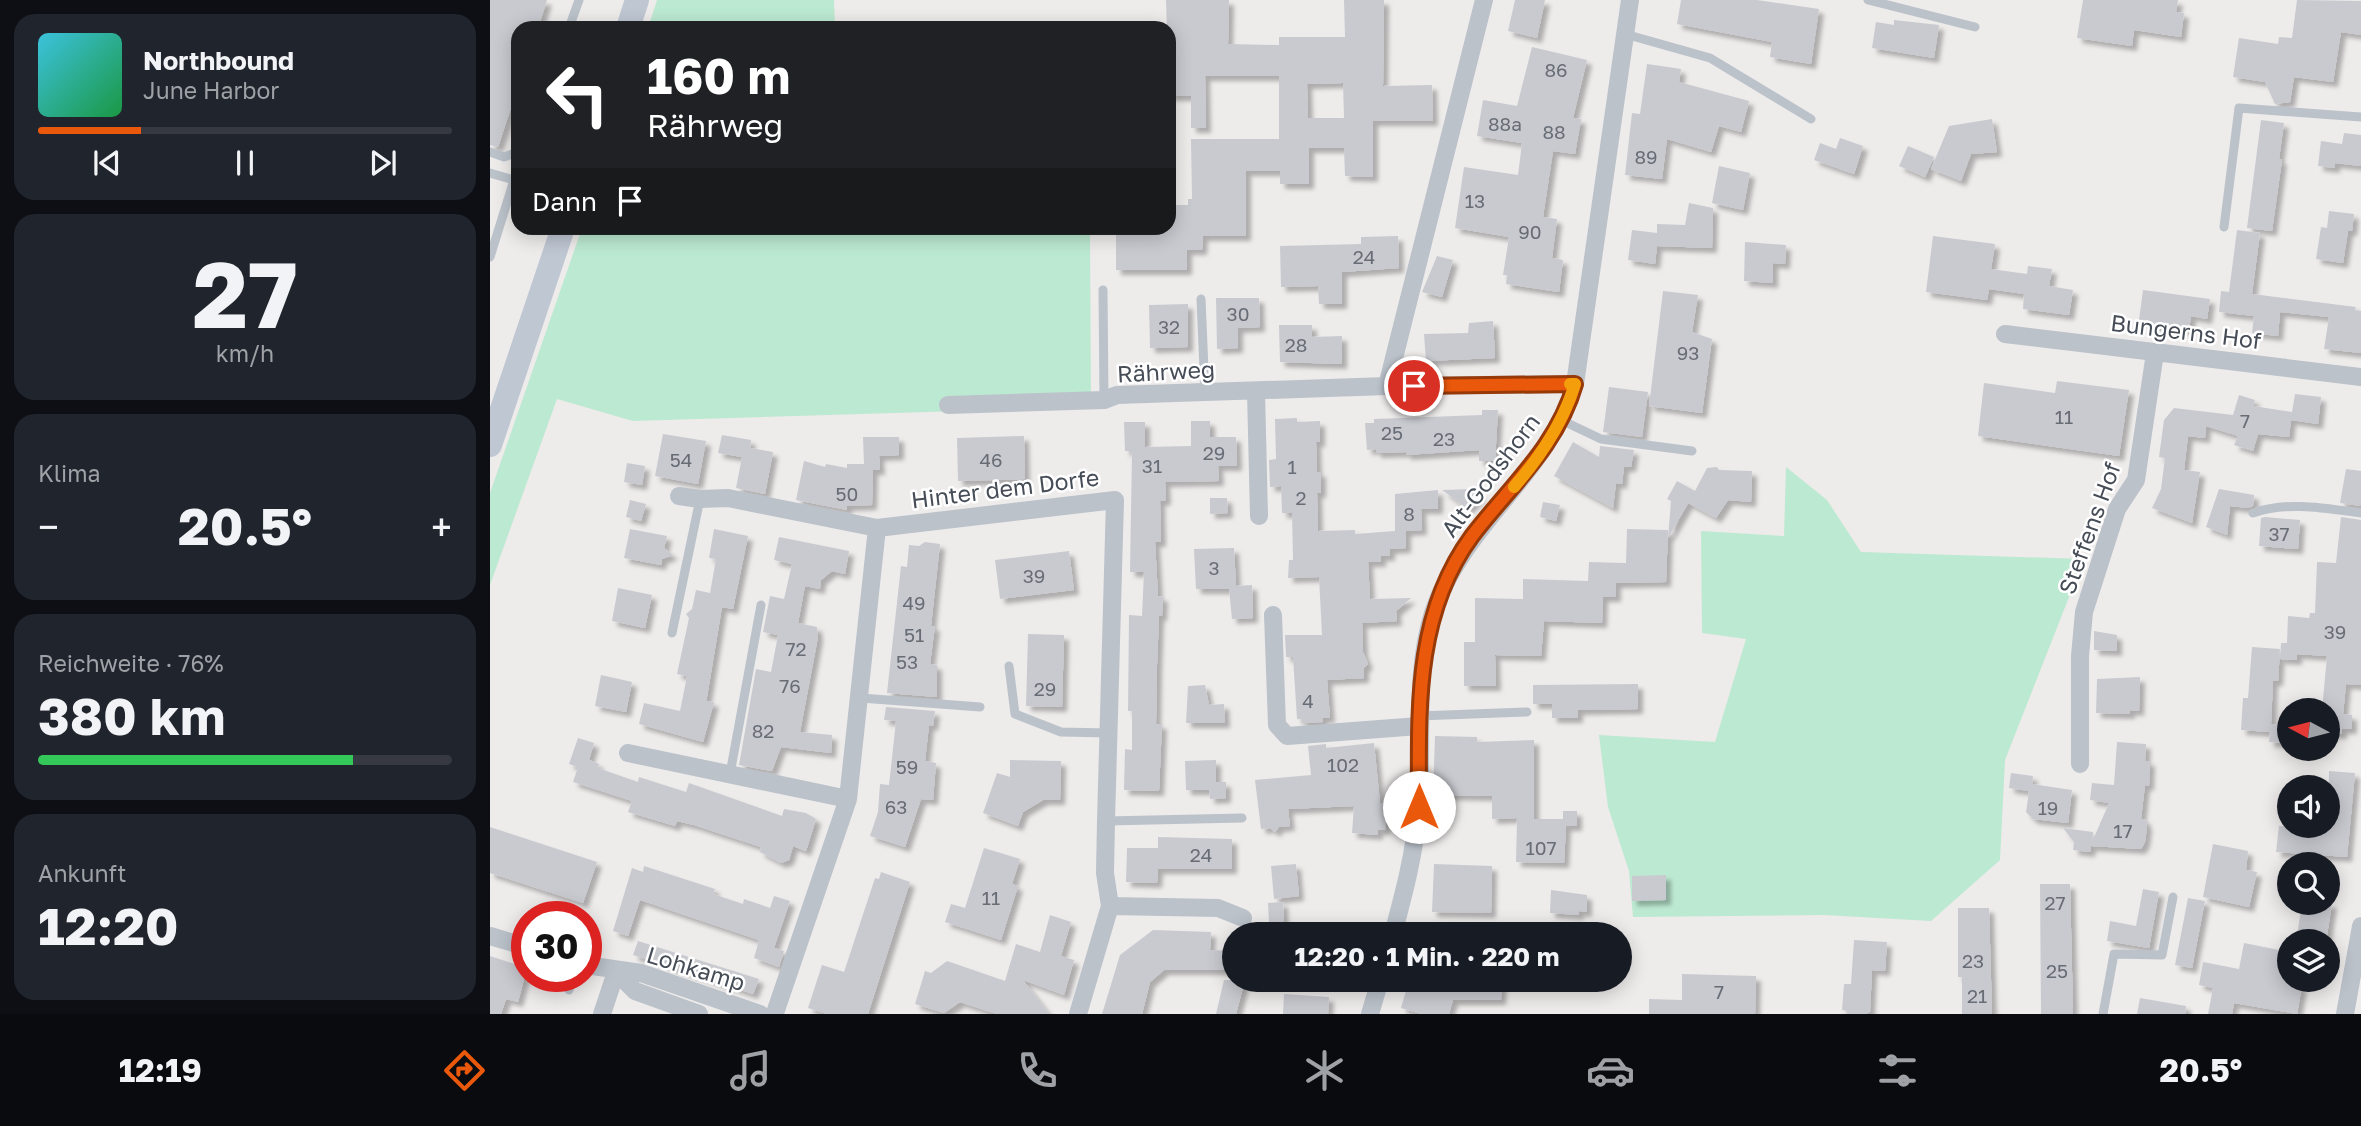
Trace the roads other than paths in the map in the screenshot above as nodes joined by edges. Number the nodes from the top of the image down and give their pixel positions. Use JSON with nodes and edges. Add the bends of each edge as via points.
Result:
{"nodes":[{"id":1,"x":579,"y":0,"type":"edge"},
{"id":2,"x":638,"y":0,"type":"edge"},
{"id":3,"x":1484,"y":0,"type":"edge"},
{"id":4,"x":1630,"y":0,"type":"edge"},
{"id":5,"x":1868,"y":0,"type":"edge"},
{"id":6,"x":572,"y":21,"type":"edge"},
{"id":7,"x":630,"y":21,"type":"edge"},
{"id":8,"x":1975,"y":27,"type":"dead end"},
{"id":9,"x":1625,"y":34,"type":"junction"},
{"id":10,"x":2361,"y":117,"type":"edge"},
{"id":11,"x":1811,"y":119,"type":"dead end"},
{"id":12,"x":490,"y":152,"type":"edge"},
{"id":13,"x":511,"y":154,"type":"edge"},
{"id":14,"x":490,"y":173,"type":"edge"},
{"id":15,"x":511,"y":179,"type":"edge"},
{"id":16,"x":511,"y":190,"type":"edge"},
{"id":17,"x":2224,"y":228,"type":"dead end"},
{"id":18,"x":561,"y":235,"type":"edge"},
{"id":19,"x":490,"y":257,"type":"edge"},
{"id":20,"x":1103,"y":289,"type":"dead end"},
{"id":21,"x":1201,"y":299,"type":"dead end"},
{"id":22,"x":2005,"y":334,"type":"dead end"},
{"id":23,"x":2155,"y":353,"type":"junction"},
{"id":24,"x":2361,"y":377,"type":"edge"},
{"id":25,"x":1575,"y":384,"type":"junction"},
{"id":26,"x":1387,"y":386,"type":"junction"},
{"id":27,"x":1256,"y":391,"type":"junction"},
{"id":28,"x":1205,"y":393,"type":"junction"},
{"id":29,"x":1104,"y":400,"type":"junction"},
{"id":30,"x":948,"y":405,"type":"dead end"},
{"id":31,"x":1561,"y":420,"type":"junction"},
{"id":32,"x":490,"y":445,"type":"edge"},
{"id":33,"x":1692,"y":451,"type":"dead end"},
{"id":34,"x":679,"y":496,"type":"dead end"},
{"id":35,"x":700,"y":499,"type":"junction"},
{"id":36,"x":2253,"y":513,"type":"dead end"},
{"id":37,"x":2361,"y":513,"type":"edge"},
{"id":38,"x":1259,"y":516,"type":"dead end"},
{"id":39,"x":877,"y":528,"type":"junction"},
{"id":40,"x":761,"y":605,"type":"dead end"},
{"id":41,"x":1273,"y":615,"type":"dead end"},
{"id":42,"x":672,"y":633,"type":"dead end"},
{"id":43,"x":1009,"y":666,"type":"dead end"},
{"id":44,"x":861,"y":698,"type":"junction"},
{"id":45,"x":980,"y":707,"type":"dead end"},
{"id":46,"x":1527,"y":712,"type":"dead end"},
{"id":47,"x":1419,"y":721,"type":"junction"},
{"id":48,"x":1109,"y":733,"type":"junction"},
{"id":49,"x":628,"y":753,"type":"dead end"},
{"id":50,"x":2080,"y":764,"type":"dead end"},
{"id":51,"x":730,"y":774,"type":"junction"},
{"id":52,"x":848,"y":799,"type":"junction"},
{"id":53,"x":1242,"y":818,"type":"dead end"},
{"id":54,"x":1106,"y":821,"type":"junction"},
{"id":55,"x":2173,"y":897,"type":"dead end"},
{"id":56,"x":1110,"y":906,"type":"junction"},
{"id":57,"x":1243,"y":918,"type":"dead end"},
{"id":58,"x":1396,"y":922,"type":"edge"},
{"id":59,"x":2361,"y":926,"type":"edge"},
{"id":60,"x":490,"y":936,"type":"edge"},
{"id":61,"x":511,"y":942,"type":"edge"},
{"id":62,"x":602,"y":969,"type":"edge"},
{"id":63,"x":616,"y":972,"type":"junction"},
{"id":64,"x":1376,"y":992,"type":"edge"},
{"id":65,"x":602,"y":1014,"type":"edge"},
{"id":66,"x":699,"y":1014,"type":"edge"},
{"id":67,"x":769,"y":1014,"type":"edge"},
{"id":68,"x":1078,"y":1014,"type":"edge"},
{"id":69,"x":1370,"y":1014,"type":"edge"},
{"id":70,"x":2103,"y":1014,"type":"edge"},
{"id":71,"x":2345,"y":1014,"type":"edge"}],
"edges":[{"from":1,"to":6,"type":"lane"},
{"from":2,"to":7,"type":"main road"},
{"from":3,"to":26,"type":"street"},
{"from":4,"to":9,"type":"street","name":"Alt-Godshorn"},
{"from":5,"to":8,"type":"lane"},
{"from":9,"to":11,"type":"lane","via":[[1710,58]]},
{"from":9,"to":25,"type":"street","name":"Alt-Godshorn"},
{"from":10,"to":17,"type":"lane","via":[[2239,108]]},
{"from":12,"to":13,"type":"lane"},
{"from":14,"to":15,"type":"lane"},
{"from":16,"to":19,"type":"lane"},
{"from":18,"to":32,"type":"main road"},
{"from":20,"to":29,"type":"lane"},
{"from":21,"to":28,"type":"lane"},
{"from":22,"to":23,"type":"street","name":"Bungerns Hof"},
{"from":23,"to":24,"type":"street","name":"Bungerns Hof"},
{"from":23,"to":50,"type":"street","name":"Steffens Hof","via":[[2136,480],[2116,509],[2084,612]]},
{"from":25,"to":26,"type":"street","name":"Rährweg"},
{"from":25,"to":31,"type":"street","name":"Alt-Godshorn"},
{"from":26,"to":27,"type":"street","name":"Rährweg"},
{"from":27,"to":28,"type":"street","name":"Rährweg"},
{"from":27,"to":38,"type":"street"},
{"from":28,"to":29,"type":"street","name":"Rährweg","via":[[1117,395]]},
{"from":29,"to":30,"type":"street","name":"Rährweg"},
{"from":31,"to":33,"type":"lane","via":[[1601,439]]},
{"from":31,"to":47,"type":"street","name":"Alt-Godshorn","via":[[1534,465],[1455,562],[1427,637]]},
{"from":34,"to":35,"type":"street","name":"Hinter dem Dorfe"},
{"from":35,"to":39,"type":"street","name":"Hinter dem Dorfe","via":[[728,498]]},
{"from":35,"to":42,"type":"lane"},
{"from":36,"to":37,"type":"lane","via":[[2279,506],[2312,506]]},
{"from":39,"to":44,"type":"street"},
{"from":39,"to":48,"type":"street","name":"Hinter dem Dorfe","via":[[1115,500]]},
{"from":40,"to":51,"type":"lane"},
{"from":41,"to":47,"type":"street","via":[[1278,725],[1287,736]]},
{"from":43,"to":48,"type":"lane","via":[[1015,714],[1061,732]]},
{"from":44,"to":45,"type":"lane"},
{"from":44,"to":52,"type":"street"},
{"from":46,"to":47,"type":"lane"},
{"from":47,"to":58,"type":"street","name":"Alt-Godshorn","via":[[1419,807]]},
{"from":48,"to":54,"type":"street","name":"Hinter dem Dorfe"},
{"from":49,"to":51,"type":"street"},
{"from":51,"to":52,"type":"street"},
{"from":52,"to":67,"type":"street"},
{"from":53,"to":54,"type":"lane"},
{"from":54,"to":56,"type":"street","name":"Hinter dem Dorfe"},
{"from":55,"to":70,"type":"lane","via":[[2162,955],[2114,954]]},
{"from":56,"to":57,"type":"street","via":[[1218,908]]},
{"from":56,"to":68,"type":"street","name":"Hinter dem Dorfe"},
{"from":59,"to":71,"type":"street"},
{"from":60,"to":61,"type":"street"},
{"from":62,"to":63,"type":"street","name":"Lohkamp"},
{"from":63,"to":65,"type":"street"},
{"from":63,"to":66,"type":"street","name":"Lohkamp","via":[[635,992]]},
{"from":63,"to":67,"type":"street","name":"Lohkamp","via":[[641,973]]},
{"from":64,"to":69,"type":"street"}]}
